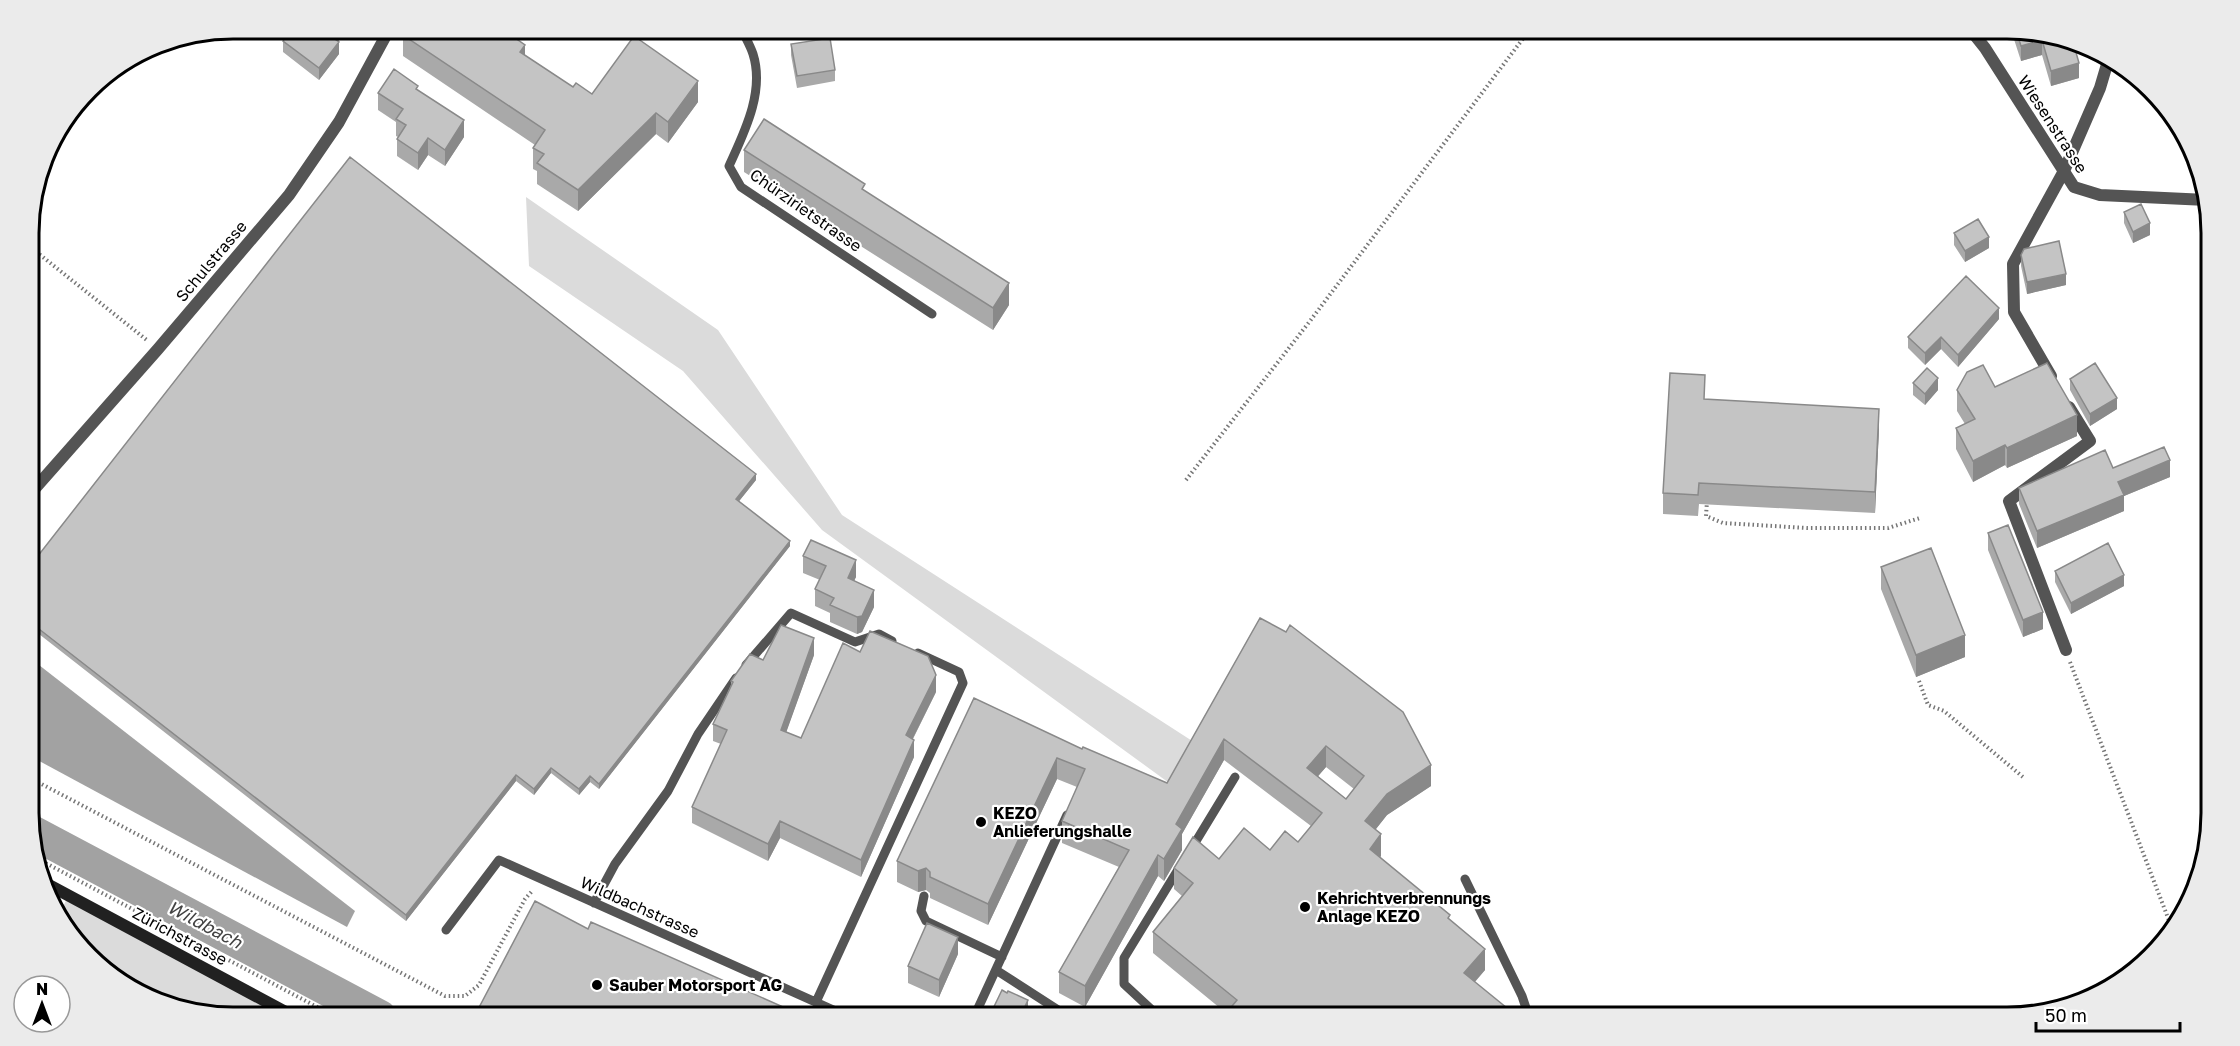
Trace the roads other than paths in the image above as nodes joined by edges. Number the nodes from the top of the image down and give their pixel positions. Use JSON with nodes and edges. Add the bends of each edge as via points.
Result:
{"nodes":[{"id":1,"x":384,"y":39,"type":"edge"},
{"id":2,"x":746,"y":39,"type":"edge"},
{"id":3,"x":1978,"y":39,"type":"edge"},
{"id":4,"x":2106,"y":67,"type":"edge"},
{"id":5,"x":2064,"y":171,"type":"junction"},
{"id":6,"x":2198,"y":200,"type":"edge"},
{"id":7,"x":932,"y":314,"type":"dead end"},
{"id":8,"x":39,"y":484,"type":"edge"},
{"id":9,"x":899,"y":644,"type":"edge"},
{"id":10,"x":909,"y":648,"type":"edge"},
{"id":11,"x":2066,"y":650,"type":"road end"},
{"id":12,"x":1235,"y":777,"type":"dead end"},
{"id":13,"x":1072,"y":803,"type":"edge"},
{"id":14,"x":1465,"y":879,"type":"dead end"},
{"id":15,"x":54,"y":888,"type":"edge"},
{"id":16,"x":924,"y":896,"type":"dead end"},
{"id":17,"x":594,"y":903,"type":"junction"},
{"id":18,"x":446,"y":930,"type":"dead end"},
{"id":19,"x":1002,"y":957,"type":"junction"},
{"id":20,"x":996,"y":970,"type":"junction"},
{"id":21,"x":816,"y":1002,"type":"junction"},
{"id":22,"x":277,"y":1007,"type":"edge"},
{"id":23,"x":827,"y":1007,"type":"edge"},
{"id":24,"x":979,"y":1007,"type":"edge"},
{"id":25,"x":1053,"y":1007,"type":"edge"},
{"id":26,"x":1148,"y":1007,"type":"edge"},
{"id":27,"x":1526,"y":1007,"type":"edge"}],
"edges":[{"from":1,"to":8,"type":"street","name":"Schulstrasse","via":[[339,122],[289,195]]},
{"from":2,"to":7,"type":"lane","name":"Chürzirietstrasse","via":[[756,76],[751,117],[729,166],[741,187]]},
{"from":3,"to":5,"type":"street","name":"Wiesenstrasse"},
{"from":4,"to":5,"type":"street"},
{"from":5,"to":6,"type":"street","name":"Wiesenstrasse","via":[[2074,187],[2100,195]]},
{"from":5,"to":11,"type":"street","via":[[2013,264],[2014,312],[2090,441],[2009,501]]},
{"from":9,"to":17,"type":"lane","via":[[879,634],[855,642],[791,613],[738,675],[698,734],[668,791],[615,864]]},
{"from":10,"to":21,"type":"lane","via":[[959,672],[963,683]]},
{"from":12,"to":26,"type":"lane","via":[[1124,958],[1124,984]]},
{"from":13,"to":19,"type":"lane"},
{"from":14,"to":27,"type":"lane"},
{"from":15,"to":22,"type":"main road","name":"Zürichstrasse"},
{"from":16,"to":19,"type":"lane","via":[[921,911],[926,921]]},
{"from":17,"to":18,"type":"lane","name":"Wildbachstrasse","via":[[499,860]]},
{"from":17,"to":21,"type":"lane","name":"Wildbachstrasse"},
{"from":19,"to":20,"type":"lane"},
{"from":20,"to":24,"type":"lane"},
{"from":20,"to":25,"type":"lane"},
{"from":21,"to":23,"type":"lane","name":"Wildbachstrasse"}]}
